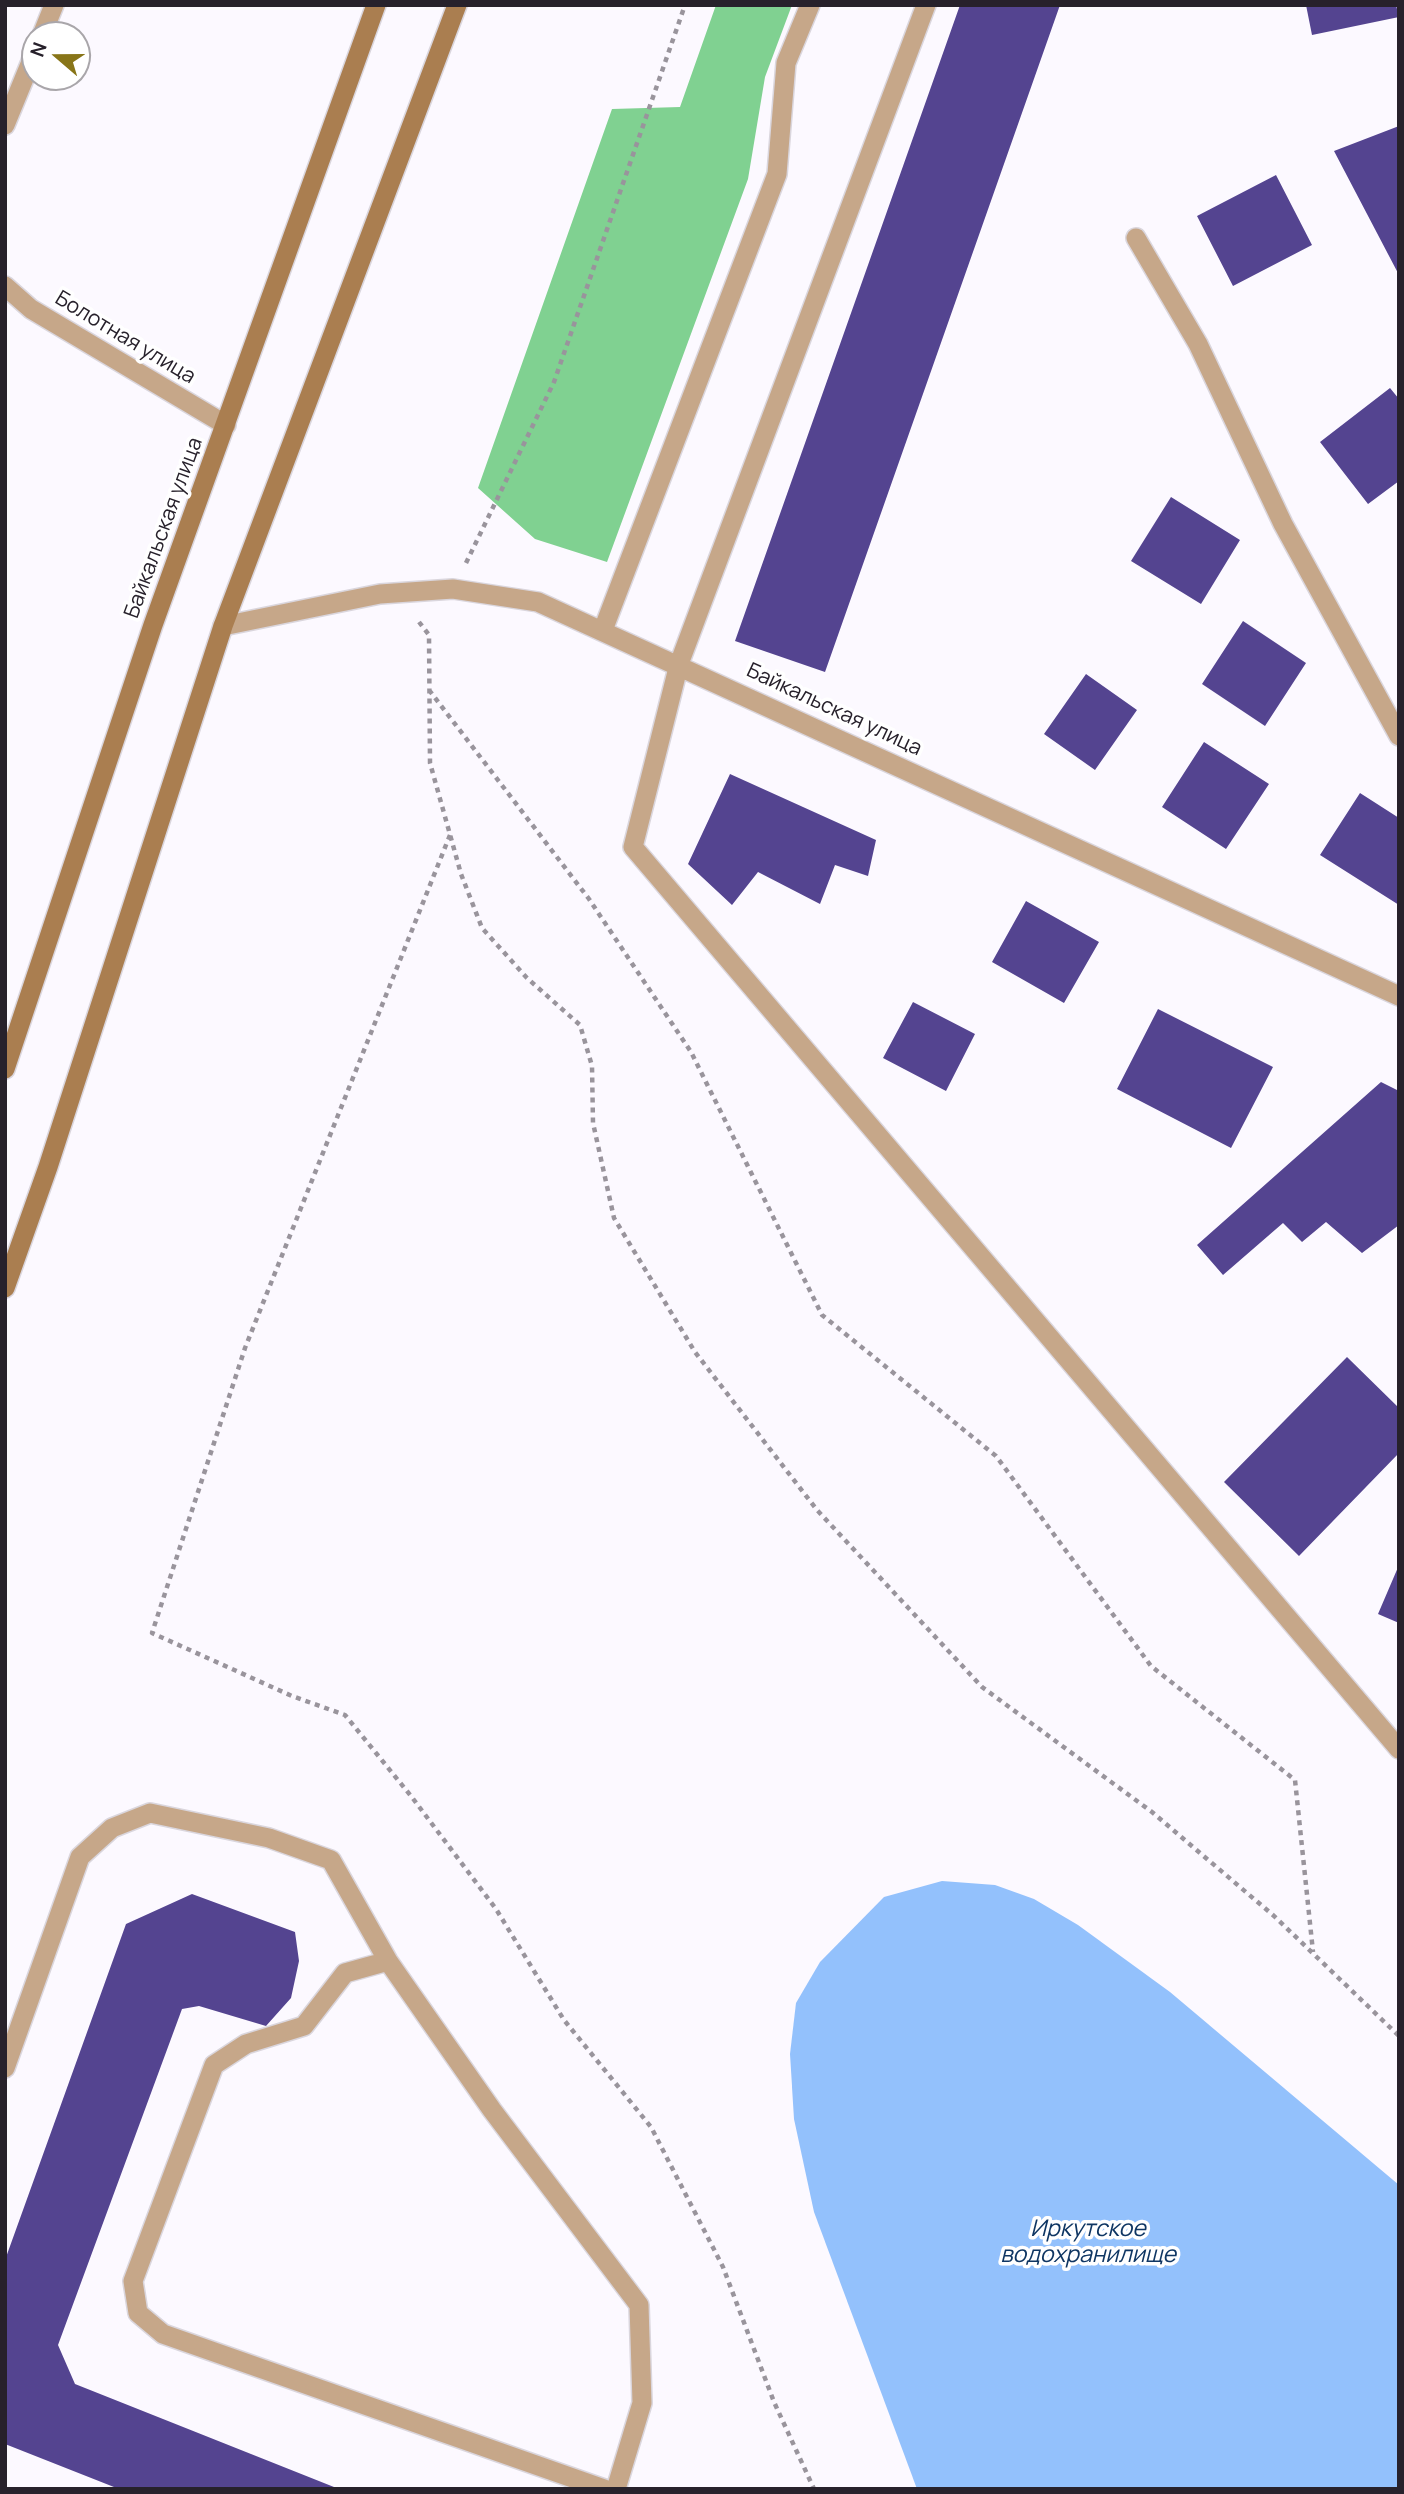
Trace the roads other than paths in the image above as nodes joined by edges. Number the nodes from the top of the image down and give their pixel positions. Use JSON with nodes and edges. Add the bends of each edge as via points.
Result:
{"nodes":[{"id":1,"x":376,"y":5,"type":"edge"},
{"id":2,"x":457,"y":5,"type":"edge"},
{"id":3,"x":810,"y":5,"type":"edge"},
{"id":4,"x":926,"y":5,"type":"edge"},
{"id":5,"x":21,"y":86,"type":"edge"},
{"id":6,"x":5,"y":125,"type":"edge"},
{"id":7,"x":1136,"y":238,"type":"dead end"},
{"id":8,"x":5,"y":286,"type":"edge"},
{"id":9,"x":226,"y":425,"type":"junction"},
{"id":10,"x":223,"y":626,"type":"junction"},
{"id":11,"x":603,"y":630,"type":"junction"},
{"id":12,"x":678,"y":664,"type":"junction"},
{"id":13,"x":1399,"y":736,"type":"edge"},
{"id":14,"x":1399,"y":996,"type":"edge"},
{"id":15,"x":5,"y":1069,"type":"edge"},
{"id":16,"x":5,"y":1288,"type":"edge"},
{"id":17,"x":1399,"y":1749,"type":"edge"},
{"id":18,"x":388,"y":1961,"type":"junction"},
{"id":19,"x":5,"y":2068,"type":"edge"},
{"id":20,"x":604,"y":2489,"type":"edge"},
{"id":21,"x":616,"y":2489,"type":"edge"}],
"edges":[{"from":1,"to":9,"type":"main road","name":"Байкальская улица"},
{"from":2,"to":10,"type":"main road"},
{"from":3,"to":11,"type":"street","via":[[786,63],[777,174]]},
{"from":4,"to":12,"type":"street"},
{"from":5,"to":6,"type":"street"},
{"from":7,"to":13,"type":"street","via":[[1198,344],[1283,524]]},
{"from":8,"to":9,"type":"street","name":"Болотная улица","via":[[31,309]]},
{"from":9,"to":15,"type":"main road","name":"Байкальская улица","via":[[153,625]]},
{"from":10,"to":11,"type":"street","name":"Байкальская улица","via":[[380,594],[453,589],[538,601]]},
{"from":10,"to":16,"type":"main road"},
{"from":11,"to":12,"type":"street","name":"Байкальская улица"},
{"from":12,"to":14,"type":"street","name":"Байкальская улица"},
{"from":12,"to":17,"type":"street","via":[[633,847]]},
{"from":18,"to":19,"type":"street","via":[[331,1860],[268,1838],[150,1812],[112,1828],[80,1857]]},
{"from":18,"to":20,"type":"street","via":[[345,1973],[304,2026],[246,2044],[214,2065],[133,2281],[138,2313],[163,2334]]},
{"from":18,"to":21,"type":"street","via":[[492,2110],[639,2305],[642,2403]]}]}
